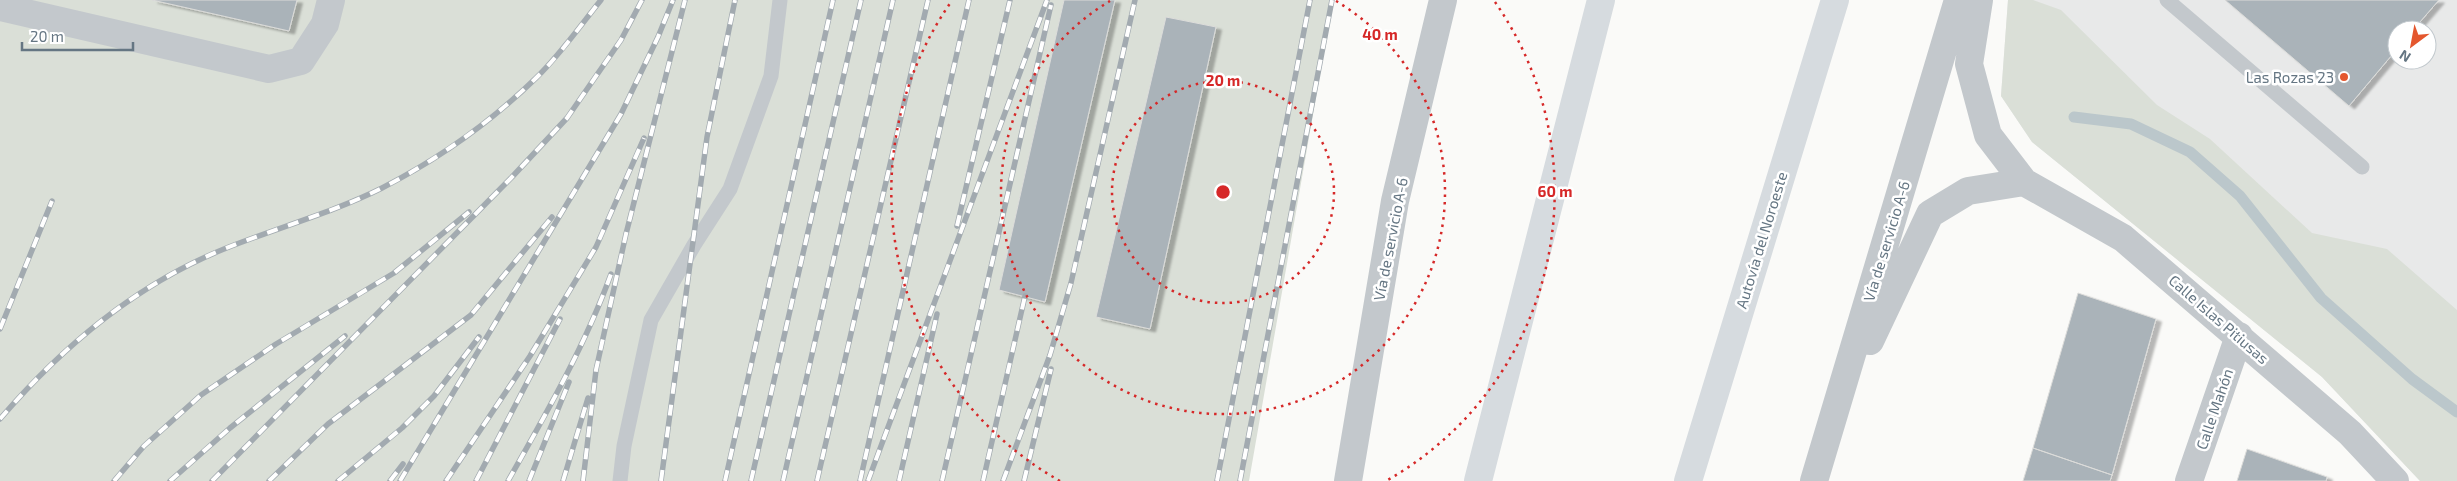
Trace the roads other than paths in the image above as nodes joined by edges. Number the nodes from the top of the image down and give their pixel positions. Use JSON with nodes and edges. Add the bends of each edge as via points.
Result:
{"nodes":[{"id":1,"x":331,"y":0,"type":"edge"},
{"id":2,"x":780,"y":0,"type":"edge"},
{"id":3,"x":1443,"y":0,"type":"edge"},
{"id":4,"x":1601,"y":0,"type":"edge"},
{"id":5,"x":1834,"y":0,"type":"edge"},
{"id":6,"x":1958,"y":0,"type":"edge"},
{"id":7,"x":1979,"y":0,"type":"edge"},
{"id":8,"x":2167,"y":0,"type":"edge"},
{"id":9,"x":0,"y":7,"type":"edge"},
{"id":10,"x":2362,"y":167,"type":"dead end"},
{"id":11,"x":2024,"y":182,"type":"junction"},
{"id":12,"x":2239,"y":336,"type":"junction"},
{"id":13,"x":1831,"y":424,"type":"junction"},
{"id":14,"x":620,"y":481,"type":"edge"},
{"id":15,"x":1348,"y":481,"type":"edge"},
{"id":16,"x":1478,"y":481,"type":"edge"},
{"id":17,"x":1688,"y":481,"type":"edge"},
{"id":18,"x":1814,"y":481,"type":"edge"},
{"id":19,"x":2189,"y":481,"type":"edge"},
{"id":20,"x":2395,"y":481,"type":"edge"}],
"edges":[{"from":1,"to":9,"type":"street","via":[[326,24],[301,61],[269,69]]},
{"from":2,"to":14,"type":"lane","via":[[771,76],[730,189],[651,320],[624,446]]},
{"from":3,"to":15,"type":"street","name":"Vía de servicio A-6","via":[[1395,201]]},
{"from":4,"to":16,"type":"highway"},
{"from":5,"to":17,"type":"highway","name":"Autovía del Noroeste"},
{"from":6,"to":13,"type":"street","name":"Vía de servicio A-6"},
{"from":7,"to":11,"type":"street","name":"Calle Islas Pitiusas","via":[[1969,64],[1988,135]]},
{"from":8,"to":10,"type":"lane"},
{"from":11,"to":12,"type":"street","name":"Calle Islas Pitiusas","via":[[2124,238]]},
{"from":11,"to":13,"type":"street","via":[[1968,191],[1930,214]]},
{"from":12,"to":19,"type":"street","name":"Calle Mahón"},
{"from":12,"to":20,"type":"street","name":"Calle Islas Pitiusas","via":[[2350,433]]},
{"from":13,"to":18,"type":"street","name":"Vía de servicio A-6"}]}
